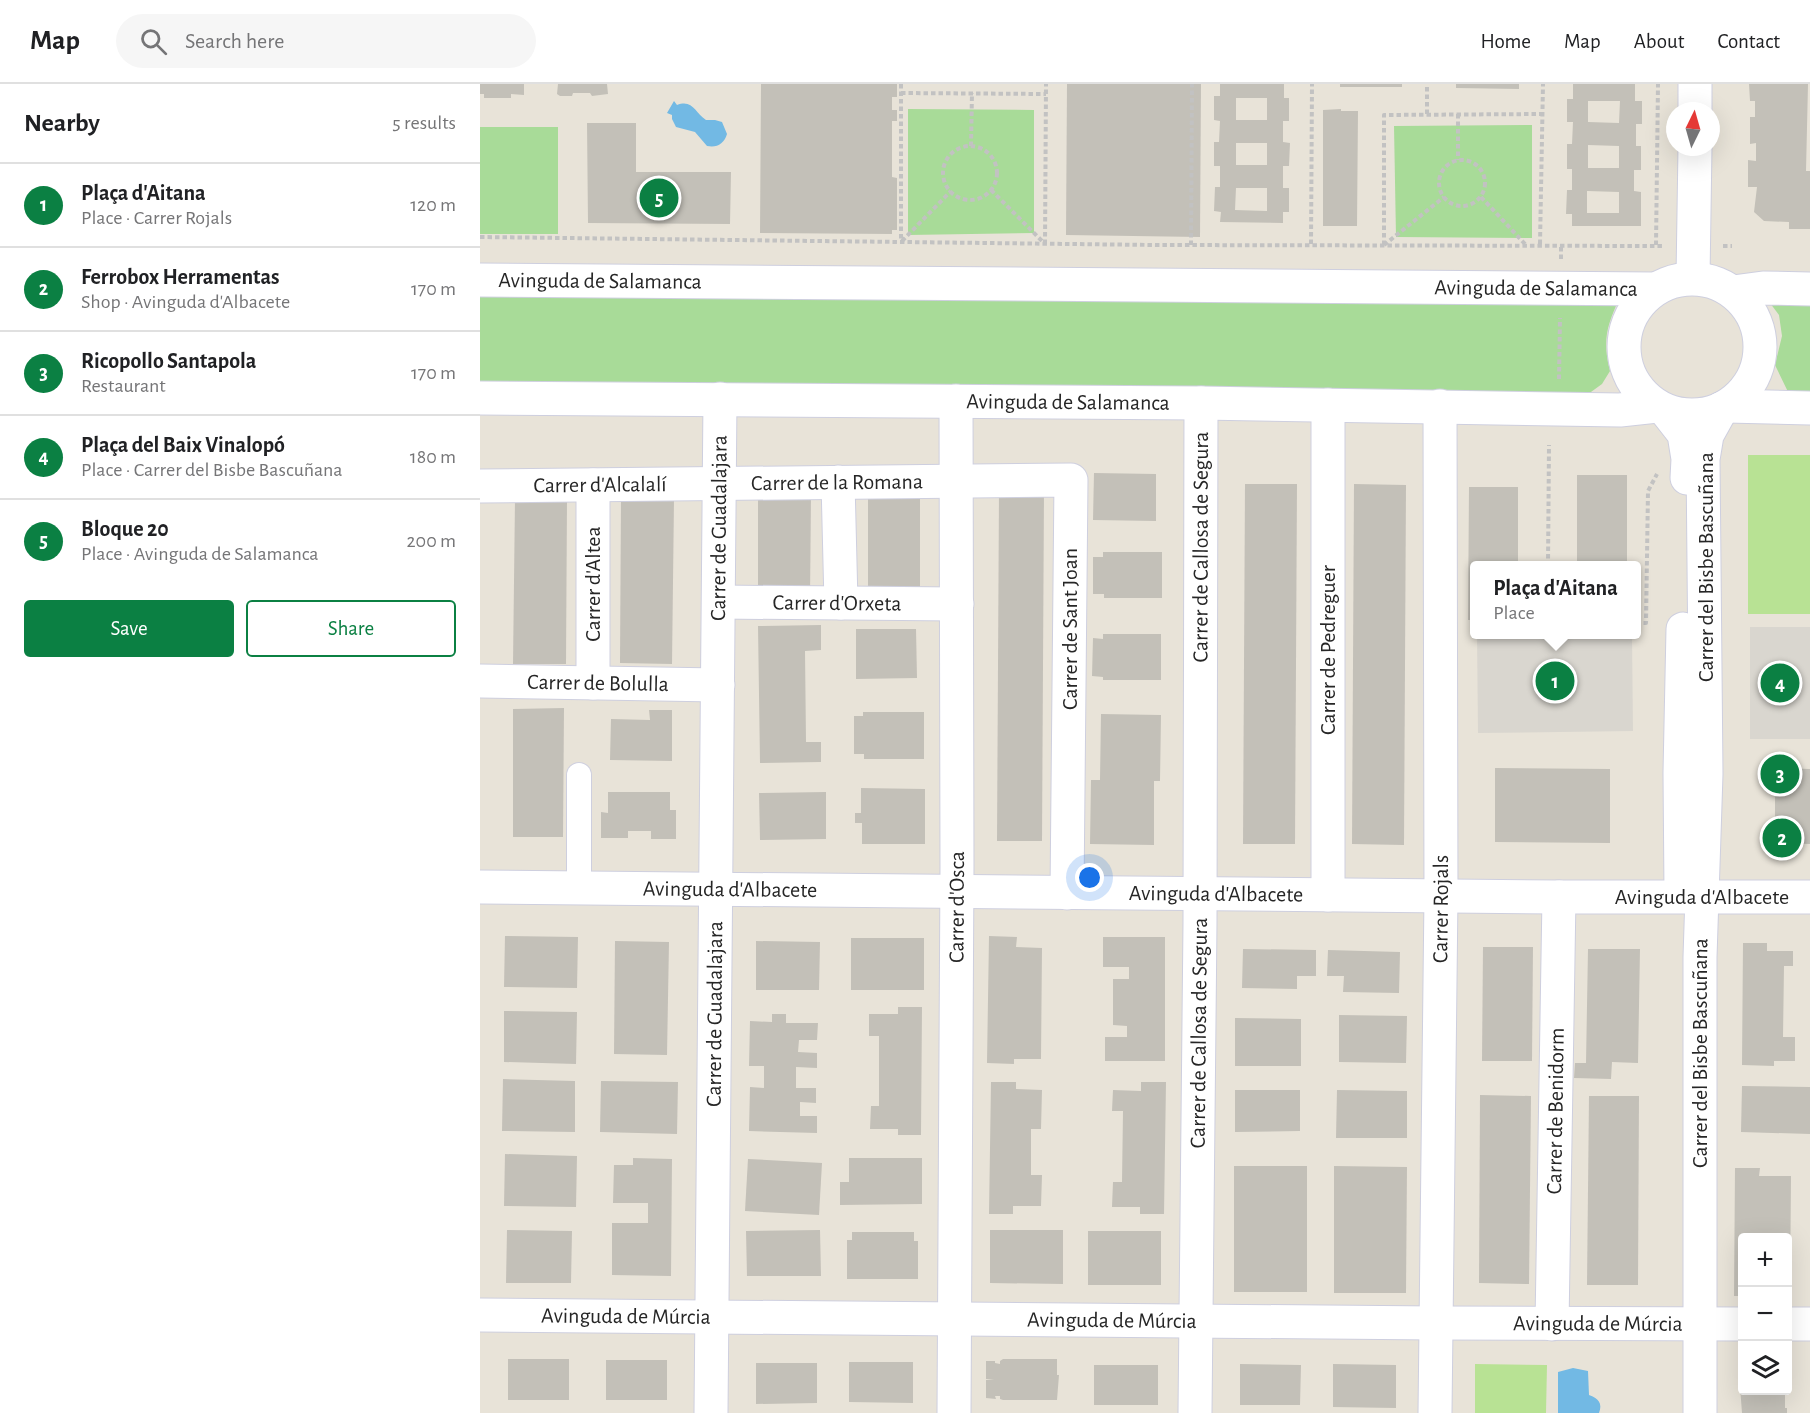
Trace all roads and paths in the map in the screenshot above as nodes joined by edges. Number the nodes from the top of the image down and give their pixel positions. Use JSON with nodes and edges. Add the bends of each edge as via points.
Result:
{"nodes":[{"id":1,"x":901,"y":84,"type":"edge"},
{"id":2,"x":1046,"y":84,"type":"edge"},
{"id":3,"x":1192,"y":84,"type":"edge"},
{"id":4,"x":1312,"y":84,"type":"edge"},
{"id":5,"x":1427,"y":84,"type":"edge"},
{"id":6,"x":1543,"y":84,"type":"edge"},
{"id":7,"x":1658,"y":84,"type":"edge"},
{"id":8,"x":1695,"y":84,"type":"edge"},
{"id":9,"x":901,"y":93,"type":"junction"},
{"id":10,"x":972,"y":93,"type":"junction"},
{"id":11,"x":1046,"y":93,"type":"junction"},
{"id":12,"x":1695,"y":102,"type":"edge"},
{"id":13,"x":1427,"y":114,"type":"junction"},
{"id":14,"x":1458,"y":114,"type":"junction"},
{"id":15,"x":1542,"y":114,"type":"junction"},
{"id":16,"x":971,"y":146,"type":"junction"},
{"id":17,"x":1695,"y":156,"type":"edge"},
{"id":18,"x":1458,"y":160,"type":"junction"},
{"id":19,"x":991,"y":190,"type":"junction"},
{"id":20,"x":951,"y":191,"type":"junction"},
{"id":21,"x":1444,"y":196,"type":"junction"},
{"id":22,"x":1481,"y":196,"type":"junction"},
{"id":23,"x":480,"y":237,"type":"edge"},
{"id":24,"x":901,"y":241,"type":"junction"},
{"id":25,"x":1045,"y":244,"type":"junction"},
{"id":26,"x":1311,"y":244,"type":"junction"},
{"id":27,"x":1525,"y":244,"type":"junction"},
{"id":28,"x":1540,"y":244,"type":"junction"},
{"id":29,"x":1191,"y":245,"type":"junction"},
{"id":30,"x":1384,"y":245,"type":"junction"},
{"id":31,"x":1561,"y":245,"type":"junction"},
{"id":32,"x":1693,"y":278,"type":"junction"},
{"id":33,"x":480,"y":280,"type":"edge"},
{"id":34,"x":1561,"y":288,"type":"junction"},
{"id":35,"x":1655,"y":289,"type":"junction"},
{"id":36,"x":1810,"y":289,"type":"edge"},
{"id":37,"x":1733,"y":292,"type":"junction"},
{"id":38,"x":480,"y":398,"type":"edge"},
{"id":39,"x":720,"y":399,"type":"junction"},
{"id":40,"x":956,"y":401,"type":"junction"},
{"id":41,"x":1201,"y":403,"type":"junction"},
{"id":42,"x":1328,"y":405,"type":"junction"},
{"id":43,"x":1440,"y":406,"type":"junction"},
{"id":44,"x":1725,"y":407,"type":"junction"},
{"id":45,"x":1661,"y":408,"type":"junction"},
{"id":46,"x":1810,"y":408,"type":"edge"},
{"id":47,"x":1558,"y":409,"type":"junction"},
{"id":48,"x":1549,"y":445,"type":"dead end"},
{"id":49,"x":1660,"y":467,"type":"dead end"},
{"id":50,"x":956,"y":482,"type":"junction"},
{"id":51,"x":838,"y":483,"type":"junction"},
{"id":52,"x":719,"y":484,"type":"junction"},
{"id":53,"x":593,"y":485,"type":"junction"},
{"id":54,"x":480,"y":486,"type":"edge"},
{"id":55,"x":1548,"y":561,"type":"edge"},
{"id":56,"x":719,"y":602,"type":"junction"},
{"id":57,"x":841,"y":603,"type":"junction"},
{"id":58,"x":957,"y":604,"type":"junction"},
{"id":59,"x":1641,"y":623,"type":"edge"},
{"id":60,"x":480,"y":681,"type":"edge"},
{"id":61,"x":593,"y":683,"type":"junction"},
{"id":62,"x":718,"y":685,"type":"junction"},
{"id":63,"x":579,"y":775,"type":"dead end"},
{"id":64,"x":480,"y":887,"type":"edge"},
{"id":65,"x":579,"y":887,"type":"junction"},
{"id":66,"x":716,"y":888,"type":"junction"},
{"id":67,"x":957,"y":892,"type":"junction"},
{"id":68,"x":1067,"y":893,"type":"junction"},
{"id":69,"x":1200,"y":894,"type":"junction"},
{"id":70,"x":1328,"y":895,"type":"junction"},
{"id":71,"x":1442,"y":896,"type":"junction"},
{"id":72,"x":1692,"y":896,"type":"junction"},
{"id":73,"x":1559,"y":897,"type":"junction"},
{"id":74,"x":1810,"y":897,"type":"edge"},
{"id":75,"x":480,"y":1316,"type":"edge"},
{"id":76,"x":712,"y":1317,"type":"junction"},
{"id":77,"x":955,"y":1319,"type":"junction"},
{"id":78,"x":1196,"y":1320,"type":"junction"},
{"id":79,"x":1436,"y":1323,"type":"junction"},
{"id":80,"x":1689,"y":1323,"type":"junction"},
{"id":81,"x":1552,"y":1324,"type":"junction"},
{"id":82,"x":1738,"y":1324,"type":"edge"},
{"id":83,"x":1792,"y":1324,"type":"edge"},
{"id":84,"x":1810,"y":1324,"type":"edge"},
{"id":85,"x":711,"y":1413,"type":"edge"},
{"id":86,"x":954,"y":1413,"type":"edge"},
{"id":87,"x":1195,"y":1413,"type":"edge"},
{"id":88,"x":1435,"y":1413,"type":"edge"},
{"id":89,"x":1678,"y":1413,"type":"edge"},
{"id":90,"x":1700,"y":1413,"type":"edge"}],
"edges":[{"from":1,"to":9,"type":"path"},
{"from":2,"to":11,"type":"path"},
{"from":3,"to":29,"type":"path"},
{"from":4,"to":26,"type":"path"},
{"from":5,"to":13,"type":"path"},
{"from":6,"to":15,"type":"path"},
{"from":7,"to":31,"type":"path","via":[[1656,246]]},
{"from":8,"to":12,"type":"street"},
{"from":9,"to":10,"type":"path"},
{"from":9,"to":24,"type":"path"},
{"from":10,"to":11,"type":"path"},
{"from":10,"to":16,"type":"path"},
{"from":11,"to":25,"type":"path"},
{"from":13,"to":14,"type":"path"},
{"from":13,"to":30,"type":"path","via":[[1384,114]]},
{"from":14,"to":15,"type":"path"},
{"from":14,"to":18,"type":"path"},
{"from":15,"to":28,"type":"path"},
{"from":16,"to":19,"type":"path","via":[[992,156],[997,167]]},
{"from":16,"to":20,"type":"path","via":[[960,147],[946,162],[943,172]]},
{"from":17,"to":32,"type":"street"},
{"from":18,"to":21,"type":"path","via":[[1442,172],[1439,185]]},
{"from":18,"to":22,"type":"path","via":[[1480,168],[1485,179]]},
{"from":19,"to":20,"type":"path","via":[[971,200]]},
{"from":19,"to":25,"type":"path"},
{"from":20,"to":24,"type":"path"},
{"from":21,"to":22,"type":"path","via":[[1453,204],[1464,206]]},
{"from":21,"to":30,"type":"path"},
{"from":22,"to":27,"type":"path"},
{"from":23,"to":24,"type":"path"},
{"from":24,"to":25,"type":"path"},
{"from":25,"to":29,"type":"path"},
{"from":26,"to":29,"type":"path"},
{"from":26,"to":30,"type":"path"},
{"from":27,"to":28,"type":"path"},
{"from":27,"to":30,"type":"path"},
{"from":28,"to":31,"type":"path"},
{"from":31,"to":34,"type":"path"},
{"from":32,"to":35,"type":"street"},
{"from":32,"to":37,"type":"street","via":[[1715,282]]},
{"from":33,"to":34,"type":"street","name":"Avinguda de Salamanca"},
{"from":34,"to":35,"type":"street","name":"Avinguda de Salamanca"},
{"from":34,"to":47,"type":"path"},
{"from":35,"to":45,"type":"street","via":[[1632,313],[1623,345],[1631,379],[1641,394]]},
{"from":36,"to":37,"type":"street"},
{"from":37,"to":44,"type":"street","via":[[1754,317],[1761,347],[1751,382]]},
{"from":38,"to":39,"type":"street","name":"Avinguda de Salamanca"},
{"from":39,"to":40,"type":"street","name":"Avinguda de Salamanca"},
{"from":39,"to":52,"type":"street","name":"Carrer de Guadalajara"},
{"from":40,"to":41,"type":"street","name":"Avinguda de Salamanca"},
{"from":40,"to":50,"type":"street","name":"Carrer d'Osca"},
{"from":41,"to":42,"type":"street","name":"Avinguda de Salamanca"},
{"from":41,"to":69,"type":"street","name":"Carrer de Callosa de Segura"},
{"from":42,"to":43,"type":"street","name":"Avinguda de Salamanca"},
{"from":42,"to":70,"type":"street","name":"Carrer de Pedreguer"},
{"from":43,"to":47,"type":"street","name":"Avinguda de Salamanca"},
{"from":43,"to":71,"type":"street","name":"Carrer Rojals"},
{"from":44,"to":45,"type":"street","via":[[1691,416]]},
{"from":44,"to":46,"type":"street"},
{"from":44,"to":72,"type":"street","name":"Carrer del Bisbe Bascuñana","via":[[1707,435],[1703,459],[1706,774]]},
{"from":45,"to":47,"type":"street","name":"Avinguda de Salamanca"},
{"from":45,"to":72,"type":"street","name":"Carrer del Bisbe Bascuñana","via":[[1684,434],[1688,459],[1680,773]]},
{"from":48,"to":55,"type":"path"},
{"from":49,"to":59,"type":"path","via":[[1648,492],[1646,623]]},
{"from":50,"to":51,"type":"street","name":"Carrer de la Romana"},
{"from":50,"to":58,"type":"street","name":"Carrer d'Osca"},
{"from":50,"to":68,"type":"street","name":"Carrer de Sant Joan","via":[[1071,480]]},
{"from":51,"to":52,"type":"street","name":"Carrer de la Romana"},
{"from":51,"to":57,"type":"street"},
{"from":52,"to":53,"type":"street","name":"Carrer d'Alcalalí"},
{"from":52,"to":56,"type":"street","name":"Carrer de Guadalajara"},
{"from":53,"to":54,"type":"street","name":"Carrer d'Alcalalí"},
{"from":53,"to":61,"type":"street","name":"Carrer d'Altea"},
{"from":56,"to":57,"type":"street","name":"Carrer d'Orxeta"},
{"from":56,"to":62,"type":"street","name":"Carrer de Guadalajara"},
{"from":57,"to":58,"type":"street","name":"Carrer d'Orxeta"},
{"from":58,"to":67,"type":"street","name":"Carrer d'Osca"},
{"from":60,"to":61,"type":"street","name":"Carrer de Bolulla"},
{"from":61,"to":62,"type":"street","name":"Carrer de Bolulla"},
{"from":62,"to":66,"type":"street","name":"Carrer de Guadalajara"},
{"from":63,"to":65,"type":"street"},
{"from":64,"to":65,"type":"street","name":"Avinguda d'Albacete"},
{"from":65,"to":66,"type":"street","name":"Avinguda d'Albacete"},
{"from":66,"to":67,"type":"street","name":"Avinguda d'Albacete"},
{"from":66,"to":76,"type":"street","name":"Carrer de Guadalajara"},
{"from":67,"to":68,"type":"street","name":"Avinguda d'Albacete"},
{"from":67,"to":77,"type":"street","name":"Carrer d'Osca"},
{"from":68,"to":69,"type":"street","name":"Avinguda d'Albacete"},
{"from":69,"to":70,"type":"street","name":"Avinguda d'Albacete"},
{"from":69,"to":78,"type":"street","name":"Carrer de Callosa de Segura"},
{"from":70,"to":71,"type":"street","name":"Avinguda d'Albacete"},
{"from":71,"to":73,"type":"street","name":"Avinguda d'Albacete"},
{"from":71,"to":79,"type":"street","name":"Carrer Rojals"},
{"from":72,"to":73,"type":"street","name":"Avinguda d'Albacete"},
{"from":72,"to":74,"type":"street","name":"Avinguda d'Albacete"},
{"from":72,"to":80,"type":"street","name":"Carrer del Bisbe Bascuñana","via":[[1683,934]]},
{"from":73,"to":81,"type":"street","name":"Carrer de Benidorm"},
{"from":75,"to":76,"type":"street","name":"Avinguda de Múrcia"},
{"from":76,"to":77,"type":"street","name":"Avinguda de Múrcia"},
{"from":76,"to":85,"type":"street","name":"Carrer de Guadalajara"},
{"from":77,"to":78,"type":"street","name":"Avinguda de Múrcia"},
{"from":77,"to":86,"type":"street","name":"Carrer d'Osca"},
{"from":78,"to":79,"type":"street","name":"Avinguda de Múrcia"},
{"from":78,"to":87,"type":"street","name":"Carrer de Callosa de Segura"},
{"from":79,"to":81,"type":"street","name":"Avinguda de Múrcia"},
{"from":79,"to":88,"type":"street","name":"Carrer Rojals"},
{"from":80,"to":81,"type":"street","name":"Avinguda de Múrcia"},
{"from":80,"to":82,"type":"street","name":"Avinguda de Múrcia"},
{"from":80,"to":89,"type":"street","name":"Carrer del Bisbe Bascuñana"},
{"from":80,"to":90,"type":"street","name":"Carrer del Bisbe Bascuñana"},
{"from":83,"to":84,"type":"street"}]}
